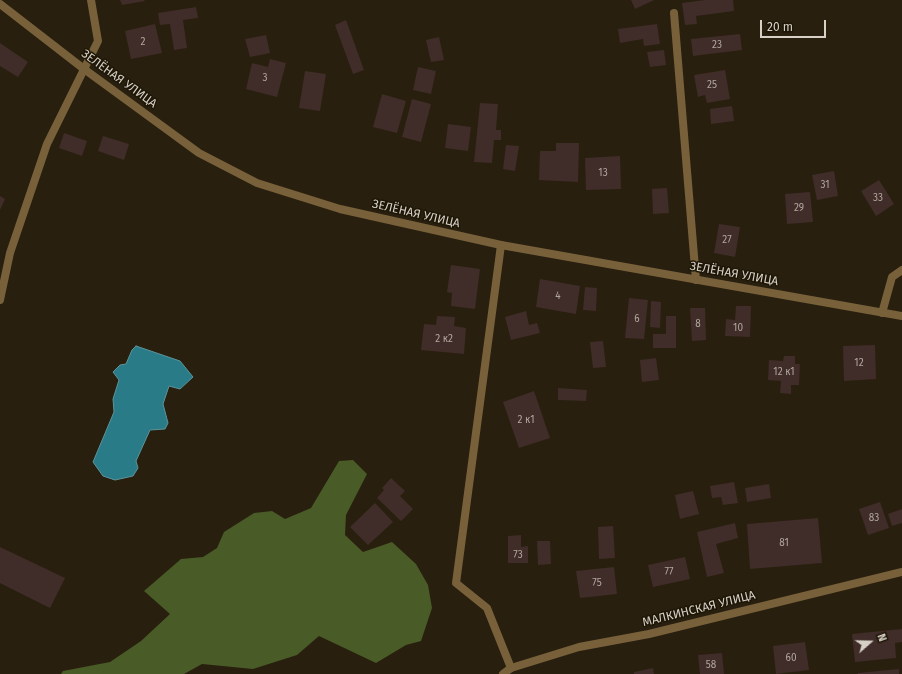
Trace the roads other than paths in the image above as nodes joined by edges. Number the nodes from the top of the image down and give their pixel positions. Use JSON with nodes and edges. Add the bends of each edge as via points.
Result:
{"nodes":[{"id":1,"x":91,"y":0,"type":"edge"},
{"id":2,"x":0,"y":4,"type":"edge"},
{"id":3,"x":674,"y":13,"type":"dead end"},
{"id":4,"x":84,"y":69,"type":"junction"},
{"id":5,"x":501,"y":245,"type":"junction"},
{"id":6,"x":902,"y":270,"type":"edge"},
{"id":7,"x":696,"y":280,"type":"junction"},
{"id":8,"x":0,"y":300,"type":"edge"},
{"id":9,"x":882,"y":313,"type":"junction"},
{"id":10,"x":902,"y":316,"type":"edge"},
{"id":11,"x":902,"y":572,"type":"edge"},
{"id":12,"x":511,"y":671,"type":"edge"},
{"id":13,"x":503,"y":674,"type":"edge"}],
"edges":[{"from":1,"to":4,"type":"street","via":[[98,41]]},
{"from":2,"to":4,"type":"street","name":"ЗЕЛЁНАЯ УЛИЦА"},
{"from":3,"to":7,"type":"street"},
{"from":4,"to":5,"type":"street","name":"ЗЕЛЁНАЯ УЛИЦА","via":[[199,153],[257,183],[340,209]]},
{"from":4,"to":8,"type":"street","via":[[47,144],[10,253]]},
{"from":5,"to":7,"type":"street","name":"ЗЕЛЁНАЯ УЛИЦА"},
{"from":5,"to":12,"type":"street","via":[[456,583],[487,608]]},
{"from":6,"to":9,"type":"street","via":[[892,277]]},
{"from":7,"to":9,"type":"street","name":"ЗЕЛЁНАЯ УЛИЦА"},
{"from":9,"to":10,"type":"street","name":"ЗЕЛЁНАЯ УЛИЦА"},
{"from":11,"to":12,"type":"street","name":"МАЛКИНСКАЯ УЛИЦА","via":[[657,632],[579,648]]},
{"from":12,"to":13,"type":"street","name":"МАЛКИНСКАЯ УЛИЦА"}]}
